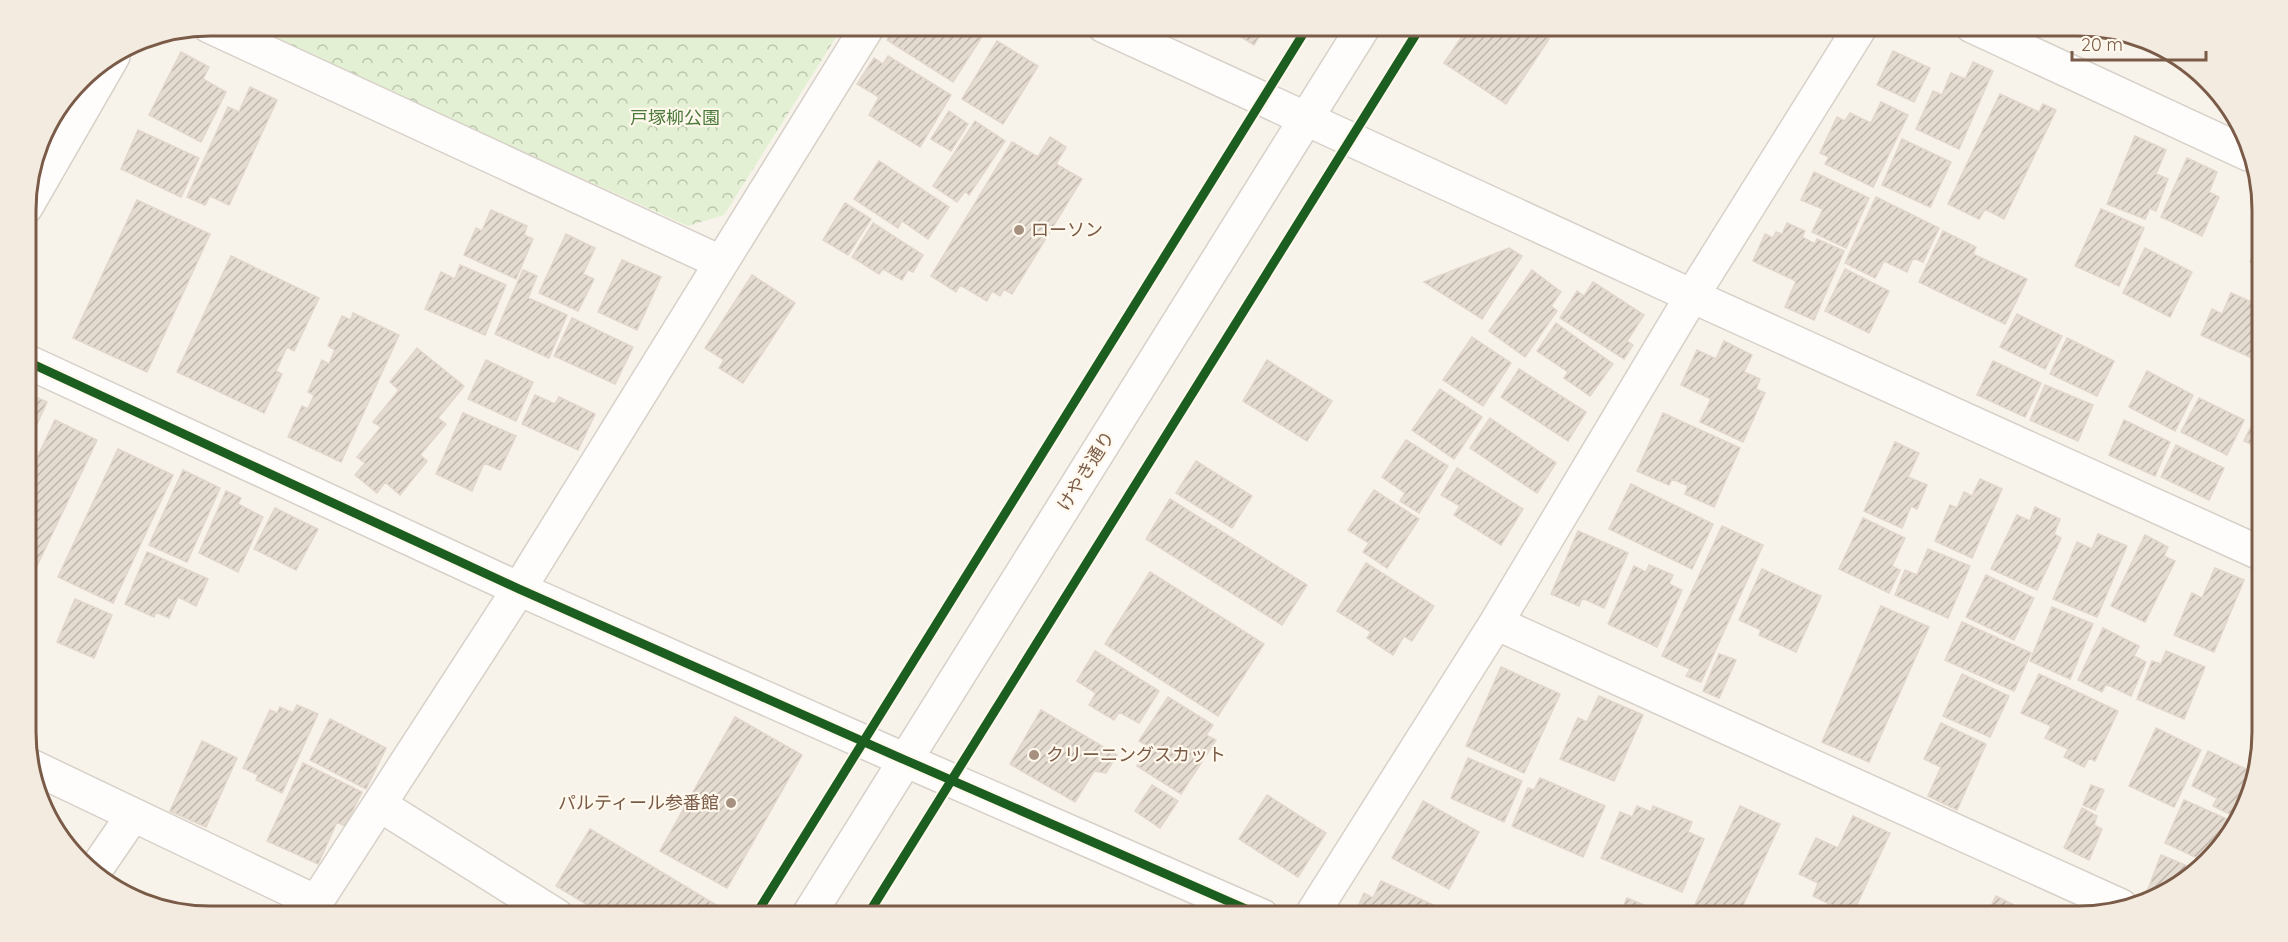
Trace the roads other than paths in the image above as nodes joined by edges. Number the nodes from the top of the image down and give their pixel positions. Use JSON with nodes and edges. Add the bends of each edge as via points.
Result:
{"nodes":[{"id":1,"x":231,"y":36,"type":"edge"},
{"id":2,"x":862,"y":36,"type":"edge"},
{"id":3,"x":1126,"y":36,"type":"edge"},
{"id":4,"x":1358,"y":36,"type":"edge"},
{"id":5,"x":1855,"y":36,"type":"edge"},
{"id":6,"x":1994,"y":36,"type":"edge"},
{"id":7,"x":104,"y":72,"type":"edge"},
{"id":8,"x":1306,"y":119,"type":"junction"},
{"id":9,"x":2242,"y":151,"type":"edge"},
{"id":10,"x":38,"y":187,"type":"edge"},
{"id":11,"x":720,"y":262,"type":"junction"},
{"id":12,"x":1692,"y":296,"type":"junction"},
{"id":13,"x":36,"y":366,"type":"edge"},
{"id":14,"x":2252,"y":549,"type":"edge"},
{"id":15,"x":519,"y":589,"type":"junction"},
{"id":16,"x":1496,"y":623,"type":"junction"},
{"id":17,"x":904,"y":760,"type":"junction"},
{"id":18,"x":40,"y":770,"type":"edge"},
{"id":19,"x":380,"y":805,"type":"junction"},
{"id":20,"x":133,"y":815,"type":"junction"},
{"id":21,"x":98,"y":866,"type":"edge"},
{"id":22,"x":2113,"y":903,"type":"edge"},
{"id":23,"x":305,"y":906,"type":"edge"},
{"id":24,"x":313,"y":906,"type":"edge"},
{"id":25,"x":541,"y":906,"type":"edge"},
{"id":26,"x":814,"y":906,"type":"edge"},
{"id":27,"x":1240,"y":906,"type":"edge"},
{"id":28,"x":1317,"y":906,"type":"edge"}],
"edges":[{"from":1,"to":11,"type":"street"},
{"from":2,"to":11,"type":"street"},
{"from":3,"to":8,"type":"street"},
{"from":4,"to":8,"type":"street","name":"けやき通り"},
{"from":5,"to":12,"type":"street"},
{"from":6,"to":9,"type":"street"},
{"from":7,"to":10,"type":"street"},
{"from":8,"to":12,"type":"street"},
{"from":8,"to":17,"type":"street","name":"けやき通り"},
{"from":11,"to":15,"type":"street"},
{"from":12,"to":14,"type":"street"},
{"from":12,"to":16,"type":"street"},
{"from":13,"to":15,"type":"street"},
{"from":15,"to":17,"type":"street"},
{"from":15,"to":19,"type":"street"},
{"from":16,"to":22,"type":"street"},
{"from":16,"to":28,"type":"street"},
{"from":17,"to":26,"type":"street","name":"けやき通り"},
{"from":17,"to":27,"type":"street"},
{"from":18,"to":20,"type":"street"},
{"from":19,"to":24,"type":"street"},
{"from":19,"to":25,"type":"street"},
{"from":20,"to":21,"type":"street"},
{"from":20,"to":23,"type":"street"}]}
